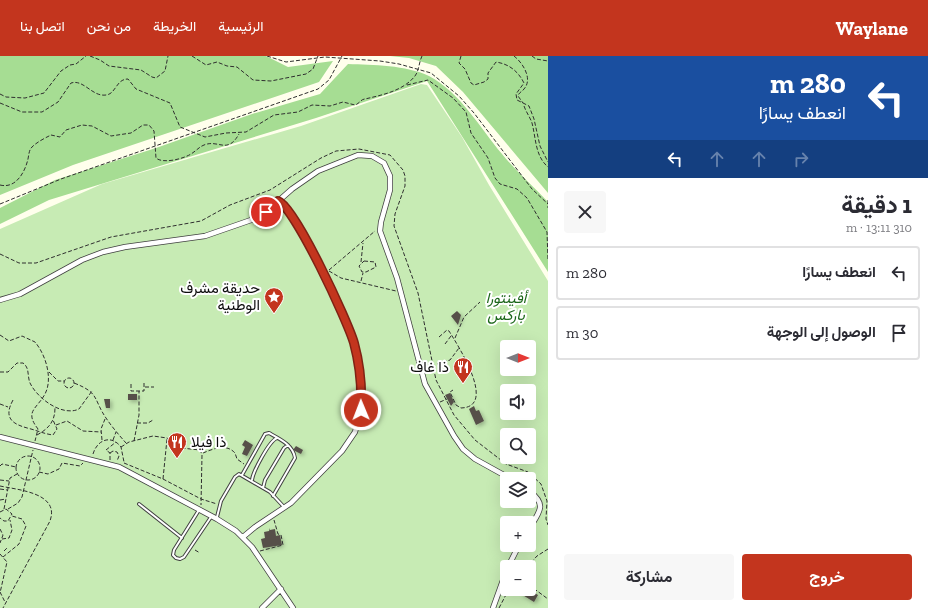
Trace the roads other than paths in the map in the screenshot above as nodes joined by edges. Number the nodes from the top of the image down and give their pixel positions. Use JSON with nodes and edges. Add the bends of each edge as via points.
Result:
{"nodes":[{"id":1,"x":278,"y":201,"type":"junction"},
{"id":2,"x":0,"y":300,"type":"edge"},
{"id":3,"x":0,"y":437,"type":"edge"},
{"id":4,"x":277,"y":438,"type":"junction"},
{"id":5,"x":288,"y":444,"type":"junction"},
{"id":6,"x":500,"y":473,"type":"edge"},
{"id":7,"x":242,"y":475,"type":"junction"},
{"id":8,"x":252,"y":481,"type":"junction"},
{"id":9,"x":263,"y":488,"type":"junction"},
{"id":10,"x":274,"y":496,"type":"junction"},
{"id":11,"x":536,"y":497,"type":"edge"},
{"id":12,"x":139,"y":504,"type":"dead end"},
{"id":13,"x":285,"y":508,"type":"junction"},
{"id":14,"x":200,"y":509,"type":"junction"},
{"id":15,"x":212,"y":516,"type":"junction"},
{"id":16,"x":536,"y":517,"type":"edge"},
{"id":17,"x":217,"y":519,"type":"junction"},
{"id":18,"x":243,"y":537,"type":"junction"},
{"id":19,"x":182,"y":538,"type":"junction"},
{"id":20,"x":500,"y":588,"type":"edge"},
{"id":21,"x":281,"y":590,"type":"junction"},
{"id":22,"x":262,"y":608,"type":"edge"},
{"id":23,"x":293,"y":608,"type":"edge"},
{"id":24,"x":493,"y":608,"type":"edge"}],
"edges":[{"from":1,"to":2,"type":"street","via":[[258,217],[210,235],[119,248],[92,256],[20,294]]},
{"from":1,"to":6,"type":"street","via":[[300,182],[358,154],[372,156],[384,163],[390,176],[390,190],[380,226],[395,271],[421,374],[463,449]]},
{"from":1,"to":13,"type":"street","via":[[284,205],[302,232],[345,318],[357,356],[362,402],[358,425],[347,445]]},
{"from":3,"to":14,"type":"street","via":[[124,469]]},
{"from":4,"to":5,"type":"lane"},
{"from":4,"to":7,"type":"lane","via":[[266,434]]},
{"from":4,"to":8,"type":"lane","via":[[253,474]]},
{"from":5,"to":9,"type":"lane","via":[[265,480]]},
{"from":5,"to":10,"type":"lane","via":[[295,460]]},
{"from":7,"to":8,"type":"lane"},
{"from":7,"to":17,"type":"lane","via":[[236,476],[220,505]]},
{"from":8,"to":9,"type":"lane"},
{"from":9,"to":10,"type":"lane"},
{"from":10,"to":13,"type":"lane"},
{"from":11,"to":16,"type":"street","via":[[541,506]]},
{"from":12,"to":19,"type":"lane"},
{"from":13,"to":18,"type":"street"},
{"from":14,"to":15,"type":"street"},
{"from":14,"to":19,"type":"lane"},
{"from":15,"to":17,"type":"street"},
{"from":15,"to":19,"type":"lane","via":[[183,558],[178,559],[174,557],[174,550]]},
{"from":17,"to":18,"type":"street"},
{"from":18,"to":21,"type":"street"},
{"from":20,"to":24,"type":"street"},
{"from":21,"to":22,"type":"street"},
{"from":21,"to":23,"type":"street"}]}
